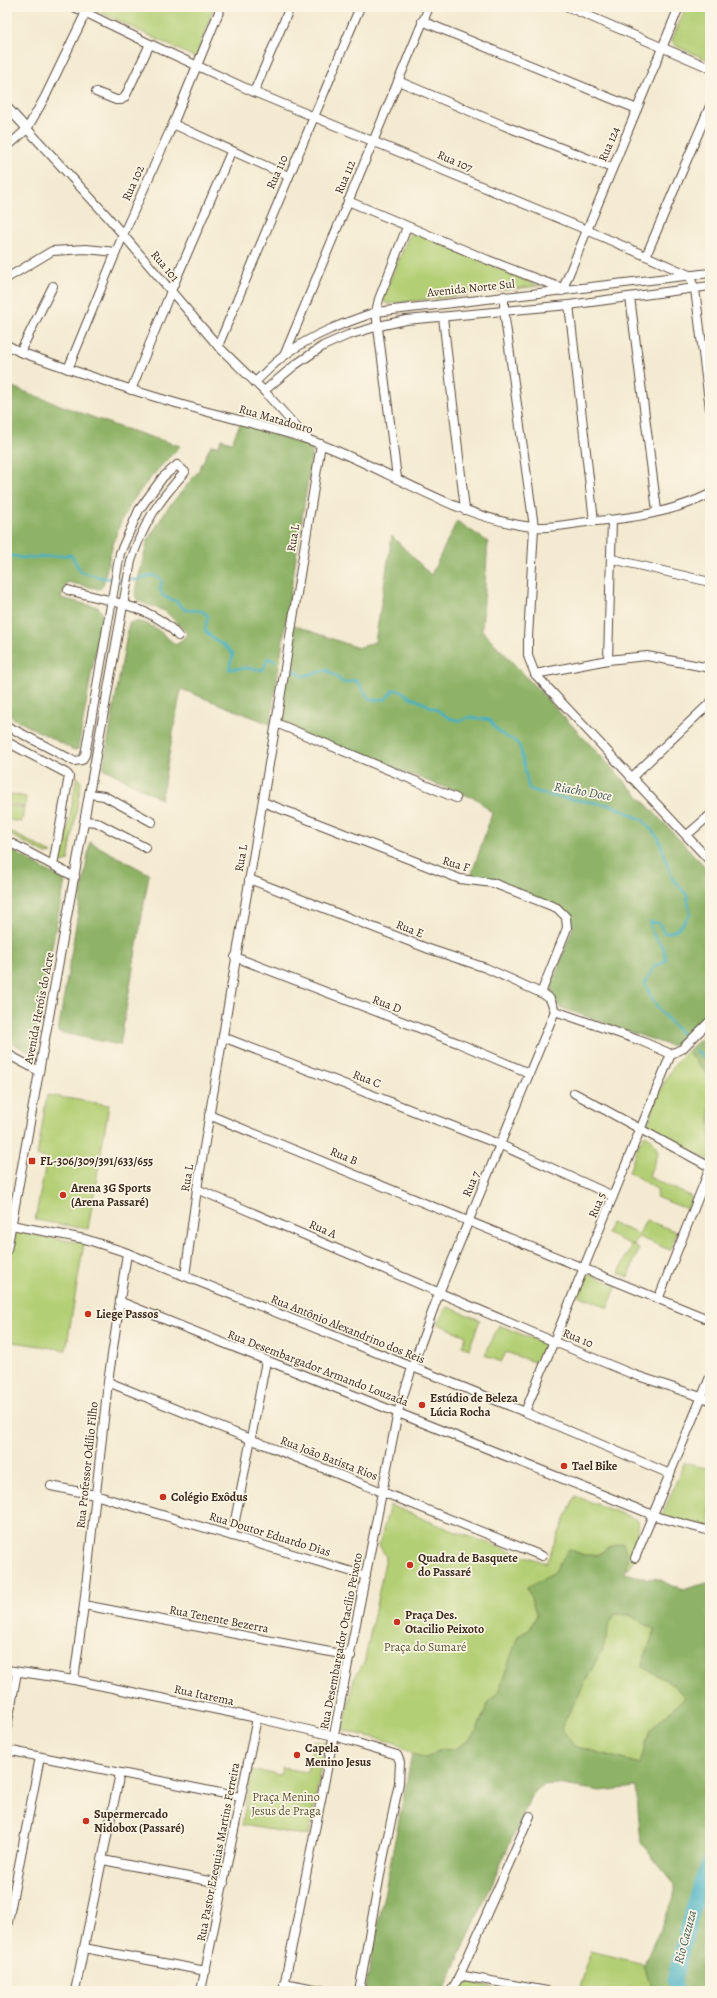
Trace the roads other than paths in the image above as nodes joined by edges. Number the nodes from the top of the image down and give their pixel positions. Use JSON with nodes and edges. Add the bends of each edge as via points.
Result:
{"nodes":[{"id":1,"x":74,"y":7,"type":"edge"},
{"id":2,"x":221,"y":7,"type":"edge"},
{"id":3,"x":290,"y":7,"type":"edge"},
{"id":4,"x":360,"y":7,"type":"edge"},
{"id":5,"x":428,"y":7,"type":"edge"},
{"id":6,"x":568,"y":7,"type":"edge"},
{"id":7,"x":679,"y":7,"type":"edge"},
{"id":8,"x":86,"y":12,"type":"junction"},
{"id":9,"x":422,"y":21,"type":"junction"},
{"id":10,"x":150,"y":44,"type":"junction"},
{"id":11,"x":662,"y":47,"type":"junction"},
{"id":12,"x":197,"y":66,"type":"junction"},
{"id":13,"x":710,"y":68,"type":"edge"},
{"id":14,"x":398,"y":81,"type":"junction"},
{"id":15,"x":96,"y":92,"type":"dead end"},
{"id":16,"x":254,"y":92,"type":"junction"},
{"id":17,"x":710,"y":106,"type":"edge"},
{"id":18,"x":7,"y":107,"type":"edge"},
{"id":19,"x":637,"y":109,"type":"junction"},
{"id":20,"x":314,"y":116,"type":"junction"},
{"id":21,"x":173,"y":124,"type":"junction"},
{"id":22,"x":28,"y":129,"type":"junction"},
{"id":23,"x":373,"y":141,"type":"junction"},
{"id":24,"x":7,"y":147,"type":"edge"},
{"id":25,"x":232,"y":152,"type":"junction"},
{"id":26,"x":612,"y":168,"type":"junction"},
{"id":27,"x":288,"y":176,"type":"junction"},
{"id":28,"x":348,"y":201,"type":"junction"},
{"id":29,"x":408,"y":227,"type":"junction"},
{"id":30,"x":587,"y":230,"type":"junction"},
{"id":31,"x":123,"y":235,"type":"junction"},
{"id":32,"x":116,"y":252,"type":"junction"},
{"id":33,"x":646,"y":256,"type":"junction"},
{"id":34,"x":710,"y":273,"type":"edge"},
{"id":35,"x":690,"y":276,"type":"junction"},
{"id":36,"x":7,"y":278,"type":"edge"},
{"id":37,"x":599,"y":285,"type":"junction"},
{"id":38,"x":53,"y":286,"type":"dead end"},
{"id":39,"x":710,"y":286,"type":"edge"},
{"id":40,"x":695,"y":289,"type":"junction"},
{"id":41,"x":563,"y":290,"type":"junction"},
{"id":42,"x":171,"y":291,"type":"junction"},
{"id":43,"x":504,"y":296,"type":"junction"},
{"id":44,"x":630,"y":297,"type":"junction"},
{"id":45,"x":599,"y":300,"type":"junction"},
{"id":46,"x":569,"y":305,"type":"junction"},
{"id":47,"x":504,"y":311,"type":"junction"},
{"id":48,"x":376,"y":312,"type":"junction"},
{"id":49,"x":443,"y":317,"type":"junction"},
{"id":50,"x":379,"y":326,"type":"junction"},
{"id":51,"x":7,"y":345,"type":"edge"},
{"id":52,"x":218,"y":346,"type":"junction"},
{"id":53,"x":20,"y":352,"type":"junction"},
{"id":54,"x":284,"y":356,"type":"junction"},
{"id":55,"x":68,"y":369,"type":"junction"},
{"id":56,"x":255,"y":382,"type":"junction"},
{"id":57,"x":131,"y":390,"type":"junction"},
{"id":58,"x":264,"y":391,"type":"junction"},
{"id":59,"x":710,"y":409,"type":"edge"},
{"id":60,"x":307,"y":439,"type":"junction"},
{"id":61,"x":321,"y":444,"type":"junction"},
{"id":62,"x":397,"y":478,"type":"junction"},
{"id":63,"x":710,"y":494,"type":"edge"},
{"id":64,"x":465,"y":510,"type":"junction"},
{"id":65,"x":657,"y":511,"type":"junction"},
{"id":66,"x":612,"y":520,"type":"junction"},
{"id":67,"x":594,"y":521,"type":"junction"},
{"id":68,"x":534,"y":527,"type":"junction"},
{"id":69,"x":612,"y":559,"type":"junction"},
{"id":70,"x":710,"y":582,"type":"edge"},
{"id":71,"x":68,"y":590,"type":"dead end"},
{"id":72,"x":111,"y":602,"type":"junction"},
{"id":73,"x":123,"y":606,"type":"junction"},
{"id":74,"x":178,"y":636,"type":"dead end"},
{"id":75,"x":608,"y":660,"type":"junction"},
{"id":76,"x":710,"y":668,"type":"edge"},
{"id":77,"x":535,"y":674,"type":"junction"},
{"id":78,"x":710,"y":703,"type":"edge"},
{"id":79,"x":276,"y":723,"type":"junction"},
{"id":80,"x":7,"y":726,"type":"edge"},
{"id":81,"x":7,"y":742,"type":"edge"},
{"id":82,"x":632,"y":778,"type":"junction"},
{"id":83,"x":89,"y":794,"type":"junction"},
{"id":84,"x":456,"y":798,"type":"dead end"},
{"id":85,"x":263,"y":802,"type":"junction"},
{"id":86,"x":710,"y":815,"type":"edge"},
{"id":87,"x":85,"y":821,"type":"junction"},
{"id":88,"x":152,"y":822,"type":"dead end"},
{"id":89,"x":687,"y":835,"type":"junction"},
{"id":90,"x":7,"y":841,"type":"edge"},
{"id":91,"x":146,"y":848,"type":"dead end"},
{"id":92,"x":710,"y":861,"type":"edge"},
{"id":93,"x":53,"y":865,"type":"junction"},
{"id":94,"x":76,"y":877,"type":"junction"},
{"id":95,"x":249,"y":879,"type":"junction"},
{"id":96,"x":236,"y":957,"type":"junction"},
{"id":97,"x":541,"y":993,"type":"junction"},
{"id":98,"x":555,"y":1011,"type":"junction"},
{"id":99,"x":710,"y":1021,"type":"edge"},
{"id":100,"x":223,"y":1037,"type":"junction"},
{"id":101,"x":7,"y":1054,"type":"edge"},
{"id":102,"x":671,"y":1054,"type":"junction"},
{"id":103,"x":39,"y":1071,"type":"junction"},
{"id":104,"x":529,"y":1073,"type":"junction"},
{"id":105,"x":574,"y":1093,"type":"dead end"},
{"id":106,"x":209,"y":1115,"type":"junction"},
{"id":107,"x":641,"y":1129,"type":"junction"},
{"id":108,"x":501,"y":1145,"type":"junction"},
{"id":109,"x":710,"y":1168,"type":"edge"},
{"id":110,"x":197,"y":1189,"type":"junction"},
{"id":111,"x":613,"y":1196,"type":"junction"},
{"id":112,"x":469,"y":1220,"type":"junction"},
{"id":113,"x":11,"y":1225,"type":"junction"},
{"id":114,"x":7,"y":1250,"type":"edge"},
{"id":115,"x":127,"y":1253,"type":"junction"},
{"id":116,"x":583,"y":1267,"type":"junction"},
{"id":117,"x":185,"y":1276,"type":"junction"},
{"id":118,"x":439,"y":1293,"type":"junction"},
{"id":119,"x":658,"y":1297,"type":"junction"},
{"id":120,"x":121,"y":1302,"type":"junction"},
{"id":121,"x":710,"y":1320,"type":"edge"},
{"id":122,"x":553,"y":1341,"type":"junction"},
{"id":123,"x":266,"y":1361,"type":"junction"},
{"id":124,"x":412,"y":1368,"type":"junction"},
{"id":125,"x":710,"y":1377,"type":"edge"},
{"id":126,"x":108,"y":1382,"type":"junction"},
{"id":127,"x":701,"y":1398,"type":"junction"},
{"id":128,"x":710,"y":1400,"type":"edge"},
{"id":129,"x":398,"y":1412,"type":"junction"},
{"id":130,"x":525,"y":1412,"type":"junction"},
{"id":131,"x":251,"y":1440,"type":"junction"},
{"id":132,"x":670,"y":1474,"type":"junction"},
{"id":133,"x":50,"y":1486,"type":"dead end"},
{"id":134,"x":382,"y":1492,"type":"junction"},
{"id":135,"x":95,"y":1495,"type":"junction"},
{"id":136,"x":653,"y":1516,"type":"junction"},
{"id":137,"x":710,"y":1531,"type":"edge"},
{"id":138,"x":232,"y":1536,"type":"junction"},
{"id":139,"x":542,"y":1556,"type":"dead end"},
{"id":140,"x":635,"y":1558,"type":"dead end"},
{"id":141,"x":366,"y":1576,"type":"junction"},
{"id":142,"x":84,"y":1605,"type":"junction"},
{"id":143,"x":351,"y":1656,"type":"junction"},
{"id":144,"x":7,"y":1670,"type":"edge"},
{"id":145,"x":17,"y":1672,"type":"junction"},
{"id":146,"x":74,"y":1680,"type":"junction"},
{"id":147,"x":257,"y":1718,"type":"junction"},
{"id":148,"x":7,"y":1727,"type":"edge"},
{"id":149,"x":334,"y":1736,"type":"junction"},
{"id":150,"x":7,"y":1750,"type":"edge"},
{"id":151,"x":40,"y":1757,"type":"junction"},
{"id":152,"x":120,"y":1773,"type":"junction"},
{"id":153,"x":240,"y":1797,"type":"junction"},
{"id":154,"x":530,"y":1816,"type":"dead end"},
{"id":155,"x":103,"y":1860,"type":"junction"},
{"id":156,"x":224,"y":1884,"type":"junction"},
{"id":157,"x":7,"y":1927,"type":"edge"},
{"id":158,"x":84,"y":1948,"type":"junction"},
{"id":159,"x":206,"y":1971,"type":"junction"},
{"id":160,"x":458,"y":1979,"type":"junction"},
{"id":161,"x":284,"y":1987,"type":"edge"},
{"id":162,"x":75,"y":1991,"type":"edge"},
{"id":163,"x":202,"y":1991,"type":"edge"},
{"id":164,"x":325,"y":1991,"type":"edge"},
{"id":165,"x":359,"y":1991,"type":"edge"},
{"id":166,"x":451,"y":1991,"type":"edge"},
{"id":167,"x":547,"y":1991,"type":"edge"}],
"edges":[{"from":1,"to":8,"type":"street","name":"Rua 107"},
{"from":2,"to":12,"type":"street","name":"Rua 102"},
{"from":3,"to":16,"type":"street"},
{"from":4,"to":20,"type":"street","name":"Rua 110"},
{"from":5,"to":9,"type":"street","name":"Rua 112"},
{"from":6,"to":11,"type":"street"},
{"from":7,"to":11,"type":"street","name":"Rua 124"},
{"from":8,"to":10,"type":"street","name":"Rua 107"},
{"from":8,"to":22,"type":"street"},
{"from":9,"to":14,"type":"street","name":"Rua 112"},
{"from":9,"to":19,"type":"street"},
{"from":10,"to":12,"type":"street","name":"Rua 107"},
{"from":10,"to":15,"type":"street","via":[[125,97],[116,100]]},
{"from":11,"to":13,"type":"street"},
{"from":11,"to":19,"type":"street","name":"Rua 124"},
{"from":12,"to":16,"type":"street","name":"Rua 107"},
{"from":12,"to":21,"type":"street","name":"Rua 102"},
{"from":14,"to":23,"type":"street","name":"Rua 112"},
{"from":14,"to":26,"type":"street"},
{"from":16,"to":20,"type":"street","name":"Rua 107"},
{"from":17,"to":33,"type":"street"},
{"from":18,"to":22,"type":"street","name":"Rua 101"},
{"from":19,"to":26,"type":"street","name":"Rua 124"},
{"from":20,"to":23,"type":"street","name":"Rua 107"},
{"from":20,"to":27,"type":"street","name":"Rua 110"},
{"from":21,"to":25,"type":"street"},
{"from":21,"to":31,"type":"street","name":"Rua 102"},
{"from":22,"to":24,"type":"street"},
{"from":22,"to":31,"type":"street","name":"Rua 101"},
{"from":23,"to":28,"type":"street","name":"Rua 112"},
{"from":23,"to":30,"type":"street","name":"Rua 107"},
{"from":25,"to":27,"type":"street"},
{"from":25,"to":42,"type":"street"},
{"from":26,"to":30,"type":"street","name":"Rua 124"},
{"from":27,"to":52,"type":"street","name":"Rua 110"},
{"from":28,"to":29,"type":"street"},
{"from":28,"to":54,"type":"street","name":"Rua 112"},
{"from":29,"to":41,"type":"street"},
{"from":29,"to":48,"type":"street"},
{"from":30,"to":33,"type":"street","name":"Rua 107"},
{"from":30,"to":41,"type":"street","name":"Rua 124"},
{"from":31,"to":32,"type":"street","name":"Rua 102"},
{"from":31,"to":42,"type":"street","name":"Rua 101"},
{"from":32,"to":36,"type":"street","via":[[86,249],[52,251]]},
{"from":32,"to":55,"type":"street","name":"Rua 102"},
{"from":33,"to":35,"type":"street","name":"Rua 107"},
{"from":34,"to":35,"type":"street","name":"Avenida Norte Sul"},
{"from":35,"to":37,"type":"street","name":"Avenida Norte Sul"},
{"from":35,"to":40,"type":"street"},
{"from":37,"to":41,"type":"street","name":"Avenida Norte Sul"},
{"from":37,"to":45,"type":"street"},
{"from":38,"to":53,"type":"street"},
{"from":39,"to":40,"type":"street"},
{"from":40,"to":44,"type":"street"},
{"from":40,"to":59,"type":"street"},
{"from":41,"to":43,"type":"street","name":"Avenida Norte Sul"},
{"from":42,"to":52,"type":"street","name":"Rua 101"},
{"from":42,"to":57,"type":"street"},
{"from":43,"to":47,"type":"street"},
{"from":43,"to":48,"type":"street","name":"Avenida Norte Sul"},
{"from":44,"to":45,"type":"street"},
{"from":44,"to":65,"type":"street"},
{"from":45,"to":46,"type":"street"},
{"from":46,"to":47,"type":"street"},
{"from":46,"to":67,"type":"street"},
{"from":47,"to":49,"type":"street"},
{"from":47,"to":68,"type":"street"},
{"from":48,"to":50,"type":"street"},
{"from":48,"to":54,"type":"street","name":"Avenida Norte Sul","via":[[331,328]]},
{"from":49,"to":50,"type":"street","via":[[406,320]]},
{"from":49,"to":64,"type":"street"},
{"from":50,"to":58,"type":"street","via":[[323,346]]},
{"from":50,"to":62,"type":"street"},
{"from":51,"to":53,"type":"street","name":"Rua Matadouro"},
{"from":52,"to":56,"type":"street","name":"Rua 101"},
{"from":53,"to":55,"type":"street","name":"Rua Matadouro"},
{"from":54,"to":56,"type":"street","name":"Avenida Norte Sul"},
{"from":55,"to":57,"type":"street","name":"Rua Matadouro"},
{"from":56,"to":58,"type":"street","name":"Rua 101"},
{"from":57,"to":60,"type":"street","name":"Rua Matadouro"},
{"from":58,"to":60,"type":"street","name":"Rua 101"},
{"from":60,"to":61,"type":"street","name":"Rua Matadouro"},
{"from":61,"to":62,"type":"street","name":"Rua Matadouro"},
{"from":61,"to":79,"type":"street","name":"Rua L"},
{"from":62,"to":64,"type":"street","name":"Rua Matadouro","via":[[431,497]]},
{"from":63,"to":65,"type":"street","via":[[693,502]]},
{"from":64,"to":68,"type":"street","name":"Rua Matadouro"},
{"from":65,"to":66,"type":"street"},
{"from":66,"to":67,"type":"street"},
{"from":66,"to":69,"type":"street"},
{"from":67,"to":68,"type":"street"},
{"from":68,"to":77,"type":"street","via":[[528,650]]},
{"from":69,"to":70,"type":"street"},
{"from":69,"to":75,"type":"street"},
{"from":71,"to":72,"type":"street"},
{"from":72,"to":73,"type":"street"},
{"from":72,"to":73,"type":"street","name":"Avenida Heróis do Acre","via":[[123,544],[139,510],[162,477],[177,464],[185,472],[157,505],[140,536],[129,570]]},
{"from":72,"to":80,"type":"street","via":[[87,748],[82,760],[74,761]]},
{"from":73,"to":74,"type":"street","via":[[158,617]]},
{"from":73,"to":83,"type":"street","name":"Avenida Heróis do Acre"},
{"from":75,"to":76,"type":"street","via":[[647,656]]},
{"from":75,"to":77,"type":"street"},
{"from":77,"to":82,"type":"street"},
{"from":78,"to":82,"type":"street"},
{"from":79,"to":84,"type":"street"},
{"from":79,"to":85,"type":"street","name":"Rua L"},
{"from":81,"to":93,"type":"street","via":[[69,776]]},
{"from":82,"to":89,"type":"street"},
{"from":83,"to":87,"type":"street","name":"Avenida Heróis do Acre"},
{"from":83,"to":88,"type":"street","via":[[104,796]]},
{"from":85,"to":95,"type":"street","name":"Rua L"},
{"from":85,"to":97,"type":"street","name":"Rua F","via":[[460,880],[493,883],[556,908],[566,918],[567,928]]},
{"from":86,"to":89,"type":"street"},
{"from":87,"to":91,"type":"street","via":[[96,822]]},
{"from":87,"to":94,"type":"street","name":"Avenida Heróis do Acre"},
{"from":89,"to":92,"type":"street"},
{"from":90,"to":93,"type":"street"},
{"from":93,"to":94,"type":"street"},
{"from":94,"to":103,"type":"street","name":"Avenida Heróis do Acre"},
{"from":95,"to":96,"type":"street","name":"Rua L"},
{"from":95,"to":97,"type":"street","name":"Rua E","via":[[486,968]]},
{"from":96,"to":100,"type":"street","name":"Rua L"},
{"from":96,"to":104,"type":"street","name":"Rua D"},
{"from":97,"to":98,"type":"street","name":"Rua E","via":[[550,999]]},
{"from":98,"to":102,"type":"street"},
{"from":98,"to":104,"type":"street","name":"Rua 7"},
{"from":99,"to":102,"type":"street","via":[[682,1049]]},
{"from":100,"to":106,"type":"street","name":"Rua L"},
{"from":100,"to":108,"type":"street","name":"Rua C"},
{"from":101,"to":103,"type":"street"},
{"from":102,"to":107,"type":"street","name":"Rua 5"},
{"from":103,"to":113,"type":"street","name":"Avenida Heróis do Acre"},
{"from":104,"to":108,"type":"street","name":"Rua 7"},
{"from":105,"to":107,"type":"street"},
{"from":106,"to":110,"type":"street","name":"Rua L"},
{"from":106,"to":112,"type":"street","name":"Rua B"},
{"from":107,"to":109,"type":"street"},
{"from":107,"to":111,"type":"street","name":"Rua 5"},
{"from":108,"to":111,"type":"street","name":"Rua C"},
{"from":108,"to":112,"type":"street","name":"Rua 7"},
{"from":109,"to":119,"type":"street"},
{"from":110,"to":117,"type":"street","name":"Rua L"},
{"from":110,"to":118,"type":"street","name":"Rua A"},
{"from":111,"to":116,"type":"street","name":"Rua 5"},
{"from":112,"to":116,"type":"street","name":"Rua B"},
{"from":112,"to":118,"type":"street","name":"Rua 7"},
{"from":113,"to":114,"type":"street","name":"Avenida Heróis do Acre"},
{"from":113,"to":115,"type":"street","name":"Rua Antônio Alexandrino dos Reis","via":[[85,1239]]},
{"from":115,"to":117,"type":"street","name":"Rua Antônio Alexandrino dos Reis"},
{"from":115,"to":120,"type":"street","name":"Rua Professor Odílio Filho"},
{"from":116,"to":119,"type":"street","name":"Rua B"},
{"from":116,"to":122,"type":"street","name":"Rua 5"},
{"from":117,"to":124,"type":"street","name":"Rua Antônio Alexandrino dos Reis"},
{"from":118,"to":122,"type":"street","name":"Rua 10"},
{"from":118,"to":124,"type":"street","name":"Rua 7"},
{"from":119,"to":121,"type":"street","name":"Rua B"},
{"from":120,"to":123,"type":"street","name":"Rua Desembargador Armando Louzada"},
{"from":120,"to":126,"type":"street","name":"Rua Professor Odílio Filho"},
{"from":122,"to":127,"type":"street","name":"Rua 10","via":[[632,1374]]},
{"from":122,"to":130,"type":"street","name":"Rua 5"},
{"from":123,"to":129,"type":"street","name":"Rua Desembargador Armando Louzada"},
{"from":123,"to":131,"type":"street"},
{"from":124,"to":129,"type":"street","name":"Rua Desembargador Otacílio Peixoto"},
{"from":124,"to":130,"type":"street","name":"Rua Antônio Alexandrino dos Reis"},
{"from":125,"to":127,"type":"street"},
{"from":126,"to":131,"type":"street","name":"Rua João Batista Rios"},
{"from":126,"to":135,"type":"street","name":"Rua Professor Odílio Filho"},
{"from":127,"to":128,"type":"street","name":"Rua 10"},
{"from":127,"to":132,"type":"street"},
{"from":129,"to":134,"type":"street","name":"Rua Desembargador Otacílio Peixoto"},
{"from":129,"to":136,"type":"street","name":"Rua Desembargador Armando Louzada"},
{"from":130,"to":132,"type":"street","name":"Rua Antônio Alexandrino dos Reis"},
{"from":131,"to":134,"type":"street","name":"Rua João Batista Rios"},
{"from":131,"to":138,"type":"street"},
{"from":132,"to":136,"type":"street"},
{"from":133,"to":135,"type":"street","name":"Rua Doutor Eduardo Dias"},
{"from":134,"to":139,"type":"street","name":"Rua João Batista Rios"},
{"from":134,"to":141,"type":"street","name":"Rua Desembargador Otacílio Peixoto"},
{"from":135,"to":138,"type":"street","name":"Rua Doutor Eduardo Dias"},
{"from":135,"to":142,"type":"street","name":"Rua Professor Odílio Filho"},
{"from":136,"to":137,"type":"street","name":"Rua Desembargador Armando Louzada"},
{"from":136,"to":140,"type":"street"},
{"from":138,"to":141,"type":"street","name":"Rua Doutor Eduardo Dias"},
{"from":141,"to":143,"type":"street","name":"Rua Desembargador Otacílio Peixoto"},
{"from":142,"to":143,"type":"street","name":"Rua Tenente Bezerra"},
{"from":142,"to":146,"type":"street","name":"Rua Professor Odílio Filho"},
{"from":143,"to":149,"type":"street","name":"Rua Desembargador Otacílio Peixoto"},
{"from":144,"to":145,"type":"street","name":"Rua Itarema"},
{"from":145,"to":146,"type":"street","name":"Rua Itarema"},
{"from":145,"to":148,"type":"street"},
{"from":146,"to":147,"type":"street","name":"Rua Itarema"},
{"from":147,"to":149,"type":"street","name":"Rua Itarema"},
{"from":147,"to":153,"type":"street","name":"Rua Pastor Ezequias Martins Ferreira"},
{"from":149,"to":161,"type":"street","name":"Rua Desembargador Otacílio Peixoto"},
{"from":149,"to":165,"type":"street","name":"Rua Itarema","via":[[394,1754],[400,1762],[399,1783]]},
{"from":150,"to":151,"type":"street"},
{"from":151,"to":152,"type":"street"},
{"from":151,"to":157,"type":"street"},
{"from":152,"to":153,"type":"street"},
{"from":152,"to":155,"type":"street"},
{"from":153,"to":156,"type":"street","name":"Rua Pastor Ezequias Martins Ferreira"},
{"from":154,"to":160,"type":"street"},
{"from":155,"to":156,"type":"street"},
{"from":155,"to":158,"type":"street"},
{"from":156,"to":159,"type":"street","name":"Rua Pastor Ezequias Martins Ferreira"},
{"from":158,"to":159,"type":"street"},
{"from":158,"to":162,"type":"street"},
{"from":159,"to":163,"type":"street","name":"Rua Pastor Ezequias Martins Ferreira"},
{"from":160,"to":166,"type":"street"},
{"from":160,"to":167,"type":"street","via":[[468,1976]]},
{"from":161,"to":164,"type":"street"}]}
